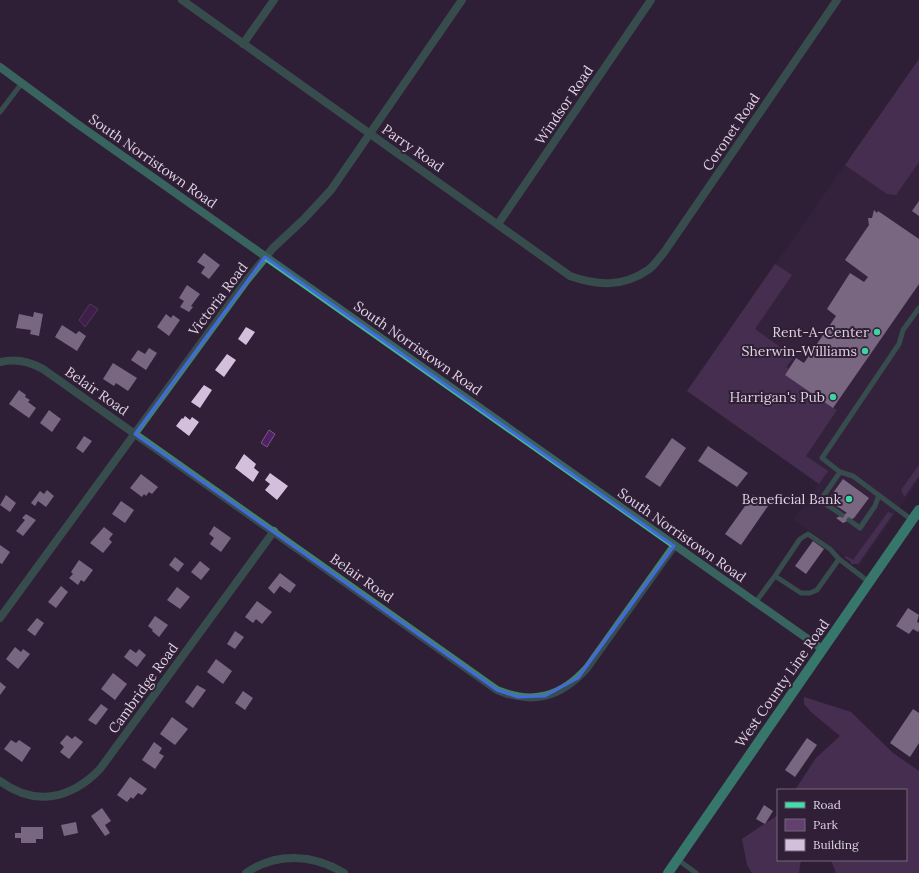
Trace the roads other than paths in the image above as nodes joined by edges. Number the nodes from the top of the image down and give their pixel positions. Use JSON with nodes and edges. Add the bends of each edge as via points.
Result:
{"nodes":[{"id":1,"x":182,"y":0,"type":"edge"},
{"id":2,"x":274,"y":0,"type":"edge"},
{"id":3,"x":462,"y":0,"type":"edge"},
{"id":4,"x":651,"y":0,"type":"edge"},
{"id":5,"x":837,"y":0,"type":"edge"},
{"id":6,"x":243,"y":44,"type":"junction"},
{"id":7,"x":0,"y":67,"type":"edge"},
{"id":8,"x":22,"y":84,"type":"junction"},
{"id":9,"x":0,"y":112,"type":"edge"},
{"id":10,"x":370,"y":134,"type":"junction"},
{"id":11,"x":498,"y":224,"type":"junction"},
{"id":12,"x":265,"y":257,"type":"junction"},
{"id":13,"x":640,"y":273,"type":"joint"},
{"id":14,"x":919,"y":308,"type":"edge"},
{"id":15,"x":0,"y":362,"type":"edge"},
{"id":16,"x":135,"y":434,"type":"junction"},
{"id":17,"x":840,"y":472,"type":"junction"},
{"id":18,"x":879,"y":495,"type":"junction"},
{"id":19,"x":842,"y":515,"type":"dead end"},
{"id":20,"x":916,"y":516,"type":"edge"},
{"id":21,"x":850,"y":520,"type":"dead end"},
{"id":22,"x":274,"y":531,"type":"junction"},
{"id":23,"x":674,"y":546,"type":"junction"},
{"id":24,"x":839,"y":559,"type":"junction"},
{"id":25,"x":775,"y":576,"type":"junction"},
{"id":26,"x":869,"y":582,"type":"junction"},
{"id":27,"x":755,"y":603,"type":"junction"},
{"id":28,"x":0,"y":618,"type":"edge"},
{"id":29,"x":822,"y":649,"type":"junction"},
{"id":30,"x":0,"y":781,"type":"edge"},
{"id":31,"x":678,"y":859,"type":"junction"},
{"id":32,"x":246,"y":873,"type":"edge"},
{"id":33,"x":344,"y":873,"type":"edge"},
{"id":34,"x":668,"y":873,"type":"edge"},
{"id":35,"x":695,"y":873,"type":"edge"}],
"edges":[{"from":1,"to":6,"type":"street","name":"Parry Road"},
{"from":2,"to":6,"type":"street"},
{"from":3,"to":10,"type":"street","name":"Victoria Road"},
{"from":4,"to":11,"type":"street","name":"Windsor Road"},
{"from":5,"to":13,"type":"street","name":"Coronet Road","via":[[665,251],[648,270]]},
{"from":6,"to":10,"type":"street","name":"Parry Road"},
{"from":7,"to":8,"type":"street","name":"South Norristown Road"},
{"from":8,"to":9,"type":"lane"},
{"from":8,"to":12,"type":"street","name":"South Norristown Road"},
{"from":10,"to":11,"type":"street","name":"Parry Road"},
{"from":10,"to":12,"type":"street","name":"Victoria Road","via":[[331,190]]},
{"from":11,"to":13,"type":"street","name":"Parry Road","via":[[570,276],[610,284],[624,281]]},
{"from":12,"to":16,"type":"street","name":"Victoria Road"},
{"from":12,"to":23,"type":"street","name":"South Norristown Road"},
{"from":14,"to":17,"type":"lane","via":[[903,330],[899,344],[822,458]]},
{"from":15,"to":16,"type":"street","name":"Belair Road","via":[[21,360],[43,369]]},
{"from":16,"to":22,"type":"street","name":"Belair Road"},
{"from":16,"to":28,"type":"street","name":"Victoria Road"},
{"from":17,"to":18,"type":"lane","via":[[853,476]]},
{"from":17,"to":19,"type":"lane","via":[[822,498],[823,502]]},
{"from":18,"to":20,"type":"lane"},
{"from":18,"to":21,"type":"lane","via":[[875,506],[860,528]]},
{"from":20,"to":26,"type":"main road","name":"West County Line Road"},
{"from":22,"to":23,"type":"street","name":"Belair Road","via":[[497,690],[518,697],[532,698],[556,692],[578,678]]},
{"from":22,"to":30,"type":"street","name":"Cambridge Road","via":[[90,780],[64,794],[44,797],[20,793]]},
{"from":23,"to":27,"type":"street","name":"South Norristown Road"},
{"from":24,"to":25,"type":"lane","via":[[817,590],[810,593],[801,593]]},
{"from":24,"to":25,"type":"lane","via":[[830,549],[808,534],[800,539]]},
{"from":24,"to":26,"type":"lane"},
{"from":25,"to":27,"type":"lane"},
{"from":26,"to":29,"type":"main road","name":"West County Line Road"},
{"from":27,"to":29,"type":"street","name":"South Norristown Road"},
{"from":29,"to":31,"type":"main road","name":"West County Line Road"},
{"from":31,"to":34,"type":"main road","name":"West County Line Road"},
{"from":31,"to":35,"type":"lane"},
{"from":32,"to":33,"type":"street","via":[[262,864],[300,857],[316,860]]}]}
